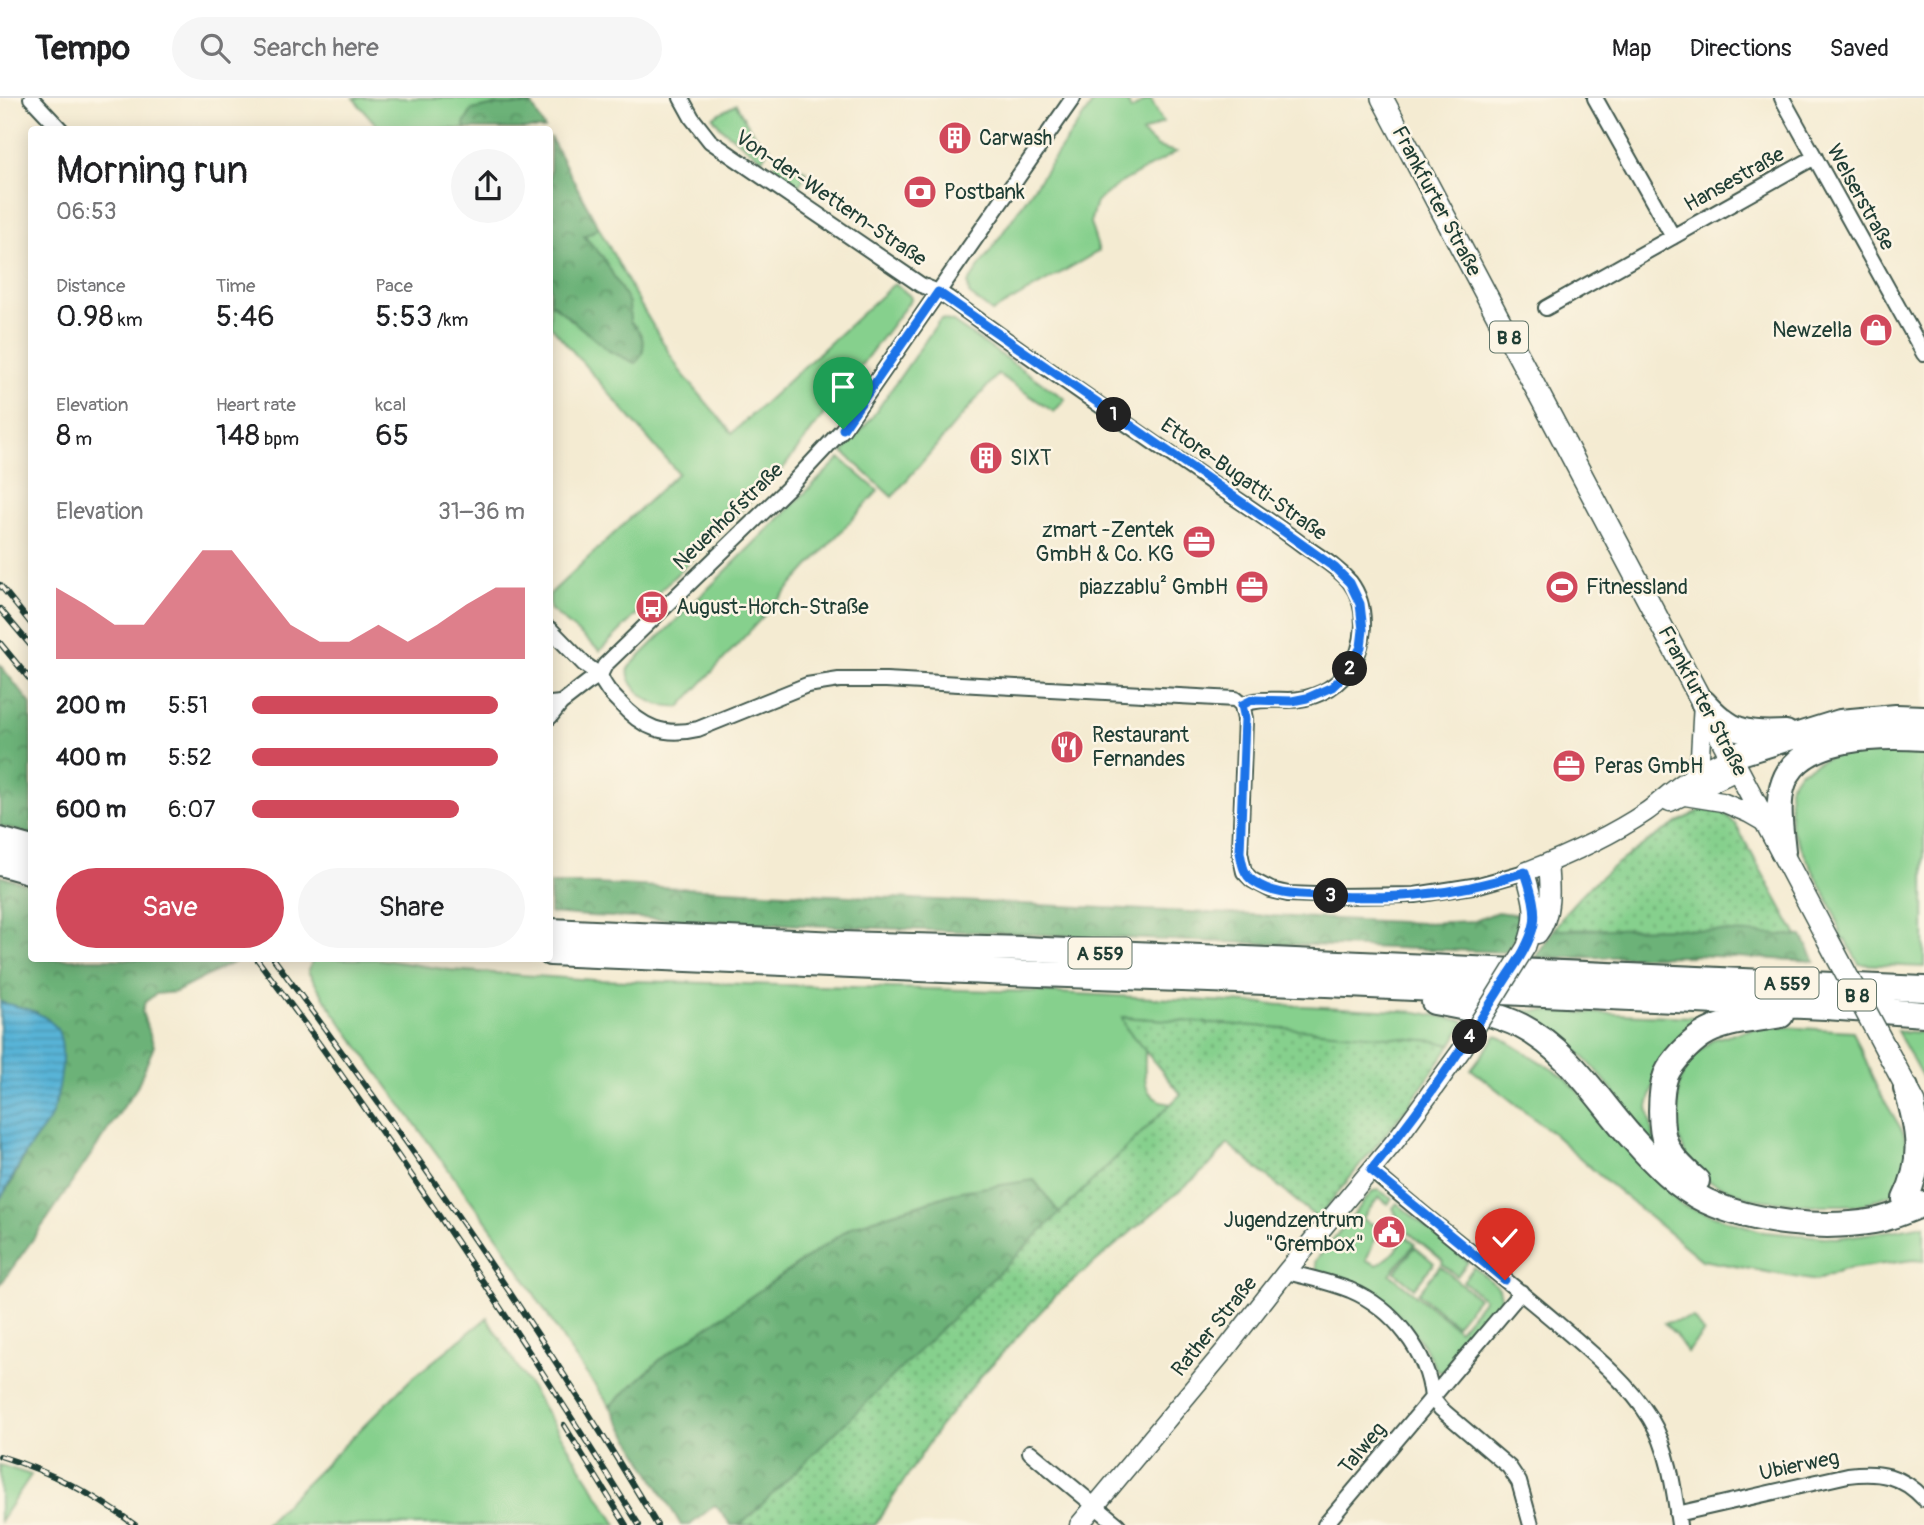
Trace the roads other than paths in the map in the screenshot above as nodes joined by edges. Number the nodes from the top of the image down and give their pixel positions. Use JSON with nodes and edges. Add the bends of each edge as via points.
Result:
{"nodes":[{"id":1,"x":31,"y":98,"type":"edge"},
{"id":2,"x":681,"y":98,"type":"edge"},
{"id":3,"x":1073,"y":98,"type":"edge"},
{"id":4,"x":1382,"y":98,"type":"edge"},
{"id":5,"x":1595,"y":98,"type":"edge"},
{"id":6,"x":1782,"y":98,"type":"edge"},
{"id":7,"x":57,"y":126,"type":"edge"},
{"id":8,"x":1815,"y":157,"type":"junction"},
{"id":9,"x":1672,"y":237,"type":"junction"},
{"id":10,"x":938,"y":292,"type":"junction"},
{"id":11,"x":1546,"y":308,"type":"dead end"},
{"id":12,"x":1924,"y":354,"type":"edge"},
{"id":13,"x":553,"y":632,"type":"edge"},
{"id":14,"x":600,"y":676,"type":"junction"},
{"id":15,"x":1703,"y":702,"type":"junction"},
{"id":16,"x":555,"y":704,"type":"edge"},
{"id":17,"x":1242,"y":705,"type":"junction"},
{"id":18,"x":1924,"y":718,"type":"edge"},
{"id":19,"x":1924,"y":738,"type":"edge"},
{"id":20,"x":1812,"y":740,"type":"junction"},
{"id":21,"x":1735,"y":763,"type":"junction"},
{"id":22,"x":1692,"y":777,"type":"junction"},
{"id":23,"x":1685,"y":796,"type":"junction"},
{"id":24,"x":1647,"y":812,"type":"junction"},
{"id":25,"x":1769,"y":825,"type":"junction"},
{"id":26,"x":0,"y":840,"type":"edge"},
{"id":27,"x":28,"y":848,"type":"edge"},
{"id":28,"x":1783,"y":851,"type":"junction"},
{"id":29,"x":0,"y":863,"type":"edge"},
{"id":30,"x":1548,"y":863,"type":"junction"},
{"id":31,"x":28,"y":871,"type":"edge"},
{"id":32,"x":1525,"y":872,"type":"junction"},
{"id":33,"x":1537,"y":930,"type":"junction"},
{"id":34,"x":553,"y":931,"type":"edge"},
{"id":35,"x":553,"y":953,"type":"edge"},
{"id":36,"x":1326,"y":984,"type":"junction"},
{"id":37,"x":1924,"y":989,"type":"edge"},
{"id":38,"x":1826,"y":1007,"type":"junction"},
{"id":39,"x":1924,"y":1014,"type":"edge"},
{"id":40,"x":1906,"y":1087,"type":"junction"},
{"id":41,"x":1924,"y":1120,"type":"edge"},
{"id":42,"x":1371,"y":1170,"type":"junction"},
{"id":43,"x":1915,"y":1203,"type":"edge"},
{"id":44,"x":1286,"y":1272,"type":"junction"},
{"id":45,"x":1521,"y":1292,"type":"junction"},
{"id":46,"x":1432,"y":1398,"type":"junction"},
{"id":47,"x":1030,"y":1452,"type":"dead end"},
{"id":48,"x":1924,"y":1499,"type":"edge"},
{"id":49,"x":1096,"y":1506,"type":"junction"},
{"id":50,"x":1678,"y":1519,"type":"edge"},
{"id":51,"x":1079,"y":1525,"type":"edge"},
{"id":52,"x":1118,"y":1525,"type":"edge"},
{"id":53,"x":1325,"y":1525,"type":"edge"},
{"id":54,"x":1531,"y":1525,"type":"edge"}],
"edges":[{"from":1,"to":7,"type":"street"},
{"from":2,"to":10,"type":"street","name":"Von-der-Wettern-Straße","via":[[710,141],[921,285]]},
{"from":3,"to":10,"type":"street","name":"Neuenhofstraße"},
{"from":4,"to":15,"type":"main road","name":"Frankfurter Straße","number":"B 8"},
{"from":5,"to":9,"type":"street","name":"Hansestraße"},
{"from":6,"to":8,"type":"street","name":"Welserstraße"},
{"from":8,"to":9,"type":"street","name":"Hansestraße"},
{"from":8,"to":12,"type":"street","name":"Welserstraße"},
{"from":9,"to":11,"type":"street","name":"Hansestraße"},
{"from":10,"to":14,"type":"street","name":"Neuenhofstraße","via":[[843,429],[605,665]]},
{"from":10,"to":17,"type":"street","name":"Ettore-Bugatti-Straße","via":[[1279,528],[1350,583],[1360,604],[1363,630],[1361,647],[1347,673],[1332,687],[1307,698],[1252,700]]},
{"from":13,"to":14,"type":"street"},
{"from":14,"to":16,"type":"street","name":"Neuenhofstraße"},
{"from":14,"to":17,"type":"street","name":"Ettore-Bugatti-Straße","via":[[627,711],[644,724],[671,733],[698,729],[807,685],[839,680],[1218,697]]},
{"from":15,"to":20,"type":"highway","via":[[1735,728]]},
{"from":15,"to":21,"type":"main road","name":"Frankfurter Straße","number":"B 8"},
{"from":15,"to":22,"type":"street","via":[[1700,756]]},
{"from":17,"to":32,"type":"street","via":[[1240,852],[1244,872],[1252,880],[1288,894],[1415,895]]},
{"from":18,"to":20,"type":"highway","via":[[1840,722]]},
{"from":19,"to":20,"type":"highway","via":[[1868,738],[1832,744]]},
{"from":20,"to":21,"type":"highway","via":[[1792,753]]},
{"from":20,"to":28,"type":"highway","via":[[1806,755],[1793,766],[1780,797]]},
{"from":21,"to":22,"type":"street","via":[[1712,764]]},
{"from":21,"to":23,"type":"street"},
{"from":21,"to":25,"type":"main road","name":"Frankfurter Straße","number":"B 8"},
{"from":22,"to":24,"type":"street"},
{"from":23,"to":24,"type":"street"},
{"from":23,"to":25,"type":"street","via":[[1721,802]]},
{"from":24,"to":30,"type":"street"},
{"from":25,"to":28,"type":"main road","name":"Frankfurter Straße","number":"B 8"},
{"from":26,"to":27,"type":"highway"},
{"from":28,"to":40,"type":"main road","name":"Frankfurter Straße","number":"B 8","bridge":true},
{"from":29,"to":31,"type":"highway"},
{"from":30,"to":32,"type":"street"},
{"from":30,"to":33,"type":"street","name":"Rather Straße","via":[[1546,921]]},
{"from":32,"to":33,"type":"street"},
{"from":33,"to":42,"type":"street","name":"Rather Straße","bridge":true,"via":[[1463,1048]]},
{"from":34,"to":37,"type":"highway","number":"A 559"},
{"from":35,"to":36,"type":"highway","number":"A 559"},
{"from":36,"to":38,"type":"highway","number":"A 559"},
{"from":36,"to":43,"type":"highway","via":[[1459,1007],[1521,1027],[1578,1072],[1662,1170],[1707,1201],[1746,1214],[1806,1224],[1874,1221]]},
{"from":38,"to":39,"type":"highway","number":"A 559"},
{"from":38,"to":43,"type":"highway","via":[[1730,1024],[1704,1034],[1682,1052],[1667,1075],[1661,1118],[1666,1146],[1695,1180],[1707,1187],[1739,1202],[1785,1213],[1855,1214]]},
{"from":40,"to":41,"type":"main road","name":"Frankfurter Straße","number":"B 8"},
{"from":40,"to":43,"type":"highway","via":[[1921,1133],[1924,1162]]},
{"from":42,"to":44,"type":"street","name":"Rather Straße"},
{"from":42,"to":45,"type":"street"},
{"from":44,"to":46,"type":"street","via":[[1353,1291],[1390,1316],[1424,1364]]},
{"from":44,"to":49,"type":"street","name":"Rather Straße"},
{"from":45,"to":46,"type":"street","name":"Talweg"},
{"from":45,"to":50,"type":"street","via":[[1597,1357],[1650,1418],[1672,1477]]},
{"from":46,"to":53,"type":"street","name":"Talweg"},
{"from":46,"to":54,"type":"street","via":[[1509,1467],[1519,1482]]},
{"from":47,"to":49,"type":"street"},
{"from":48,"to":50,"type":"street","name":"Ubierweg","via":[[1902,1480],[1864,1473]]},
{"from":49,"to":51,"type":"street","name":"Rather Straße"},
{"from":49,"to":52,"type":"street"}]}
